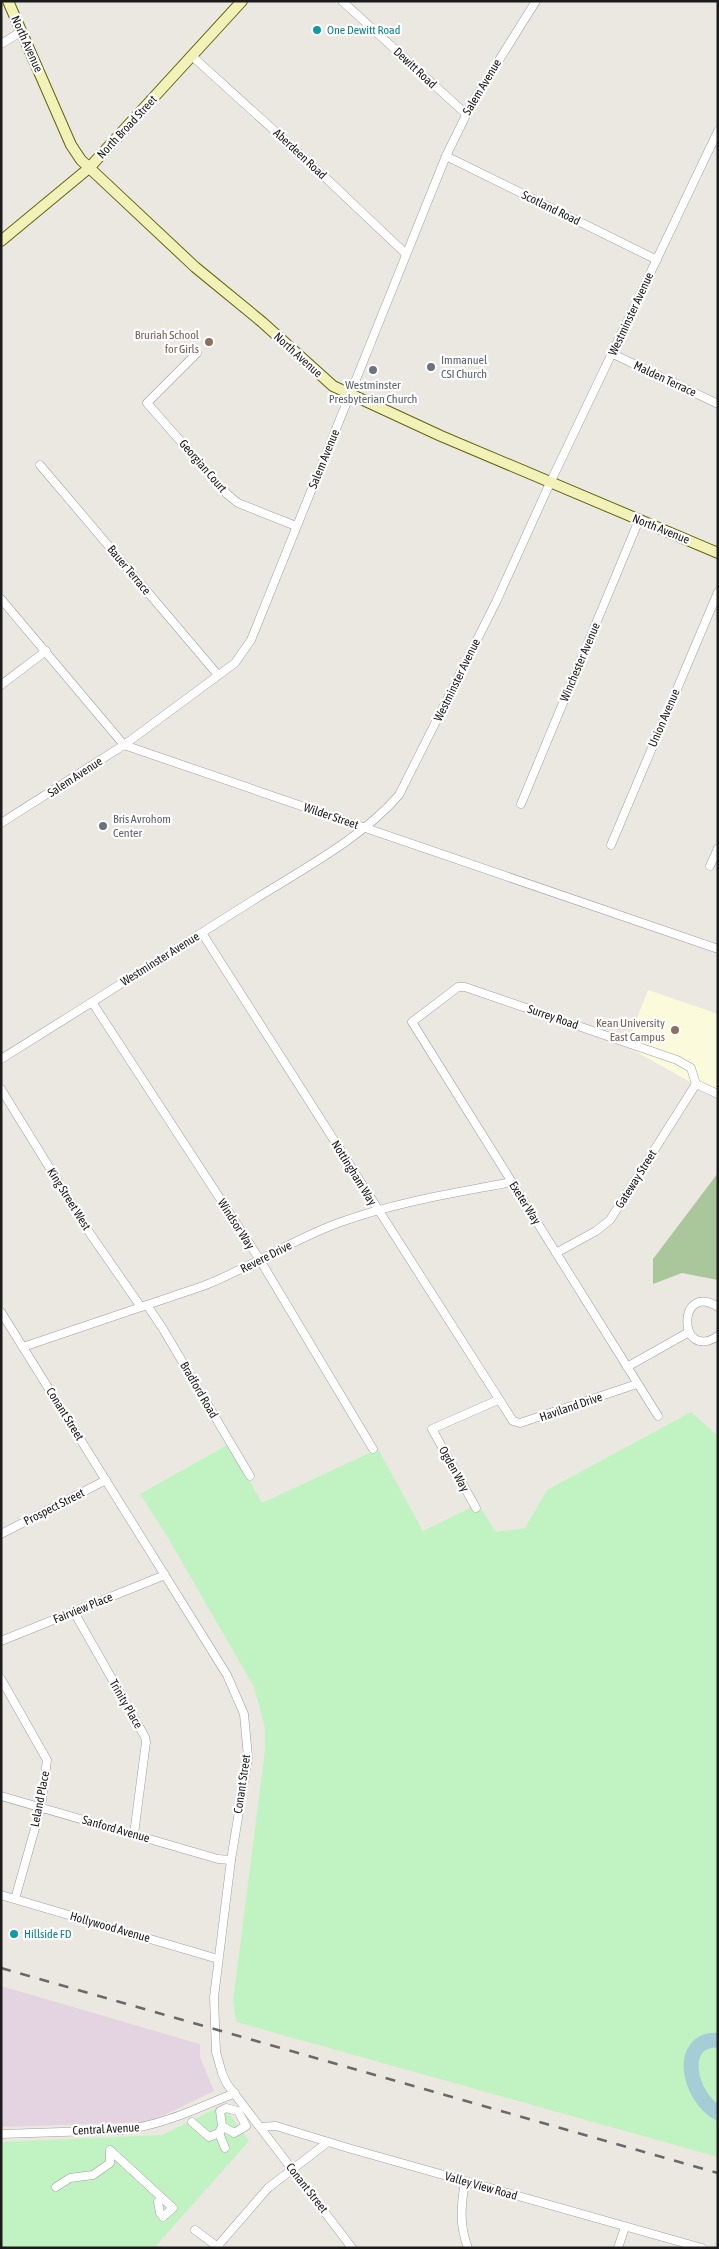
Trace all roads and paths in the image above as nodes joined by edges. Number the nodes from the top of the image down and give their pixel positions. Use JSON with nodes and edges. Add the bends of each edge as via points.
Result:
{"nodes":[{"id":1,"x":8,"y":1,"type":"edge"},
{"id":2,"x":242,"y":1,"type":"edge"},
{"id":3,"x":342,"y":1,"type":"edge"},
{"id":4,"x":536,"y":1,"type":"edge"},
{"id":5,"x":22,"y":31,"type":"junction"},
{"id":6,"x":1,"y":44,"type":"edge"},
{"id":7,"x":192,"y":56,"type":"junction"},
{"id":8,"x":466,"y":114,"type":"junction"},
{"id":9,"x":718,"y":131,"type":"edge"},
{"id":10,"x":446,"y":156,"type":"junction"},
{"id":11,"x":89,"y":168,"type":"junction"},
{"id":12,"x":1,"y":241,"type":"edge"},
{"id":13,"x":406,"y":254,"type":"junction"},
{"id":14,"x":657,"y":260,"type":"junction"},
{"id":15,"x":197,"y":353,"type":"dead end"},
{"id":16,"x":613,"y":354,"type":"junction"},
{"id":17,"x":350,"y":394,"type":"junction"},
{"id":18,"x":718,"y":404,"type":"edge"},
{"id":19,"x":40,"y":465,"type":"dead end"},
{"id":20,"x":550,"y":483,"type":"junction"},
{"id":21,"x":639,"y":520,"type":"junction"},
{"id":22,"x":296,"y":526,"type":"junction"},
{"id":23,"x":718,"y":553,"type":"edge"},
{"id":24,"x":718,"y":592,"type":"edge"},
{"id":25,"x":1,"y":599,"type":"edge"},
{"id":26,"x":46,"y":651,"type":"junction"},
{"id":27,"x":218,"y":675,"type":"junction"},
{"id":28,"x":1,"y":685,"type":"edge"},
{"id":29,"x":124,"y":745,"type":"junction"},
{"id":30,"x":521,"y":804,"type":"dead end"},
{"id":31,"x":1,"y":823,"type":"edge"},
{"id":32,"x":365,"y":827,"type":"junction"},
{"id":33,"x":611,"y":845,"type":"dead end"},
{"id":34,"x":718,"y":848,"type":"edge"},
{"id":35,"x":710,"y":866,"type":"dead end"},
{"id":36,"x":202,"y":933,"type":"junction"},
{"id":37,"x":718,"y":949,"type":"edge"},
{"id":38,"x":92,"y":1002,"type":"junction"},
{"id":39,"x":412,"y":1022,"type":"joint"},
{"id":40,"x":1,"y":1059,"type":"edge"},
{"id":41,"x":696,"y":1084,"type":"junction"},
{"id":42,"x":1,"y":1089,"type":"edge"},
{"id":43,"x":718,"y":1094,"type":"edge"},
{"id":44,"x":512,"y":1182,"type":"junction"},
{"id":45,"x":378,"y":1211,"type":"junction"},
{"id":46,"x":556,"y":1253,"type":"junction"},
{"id":47,"x":260,"y":1260,"type":"junction"},
{"id":48,"x":144,"y":1306,"type":"junction"},
{"id":49,"x":718,"y":1307,"type":"edge"},
{"id":50,"x":2,"y":1317,"type":"edge"},
{"id":51,"x":689,"y":1332,"type":"junction"},
{"id":52,"x":718,"y":1336,"type":"edge"},
{"id":53,"x":23,"y":1347,"type":"junction"},
{"id":54,"x":627,"y":1367,"type":"junction"},
{"id":55,"x":637,"y":1384,"type":"junction"},
{"id":56,"x":498,"y":1400,"type":"junction"},
{"id":57,"x":507,"y":1414,"type":"joint"},
{"id":58,"x":658,"y":1416,"type":"dead end"},
{"id":59,"x":373,"y":1449,"type":"dead end"},
{"id":60,"x":250,"y":1476,"type":"dead end"},
{"id":61,"x":106,"y":1480,"type":"junction"},
{"id":62,"x":476,"y":1508,"type":"dead end"},
{"id":63,"x":1,"y":1534,"type":"edge"},
{"id":64,"x":165,"y":1575,"type":"junction"},
{"id":65,"x":74,"y":1612,"type":"junction"},
{"id":66,"x":1,"y":1641,"type":"edge"},
{"id":67,"x":1,"y":1679,"type":"edge"},
{"id":68,"x":1,"y":1796,"type":"edge"},
{"id":69,"x":41,"y":1807,"type":"junction"},
{"id":70,"x":134,"y":1834,"type":"junction"},
{"id":71,"x":231,"y":1860,"type":"junction"},
{"id":72,"x":1,"y":1895,"type":"edge"},
{"id":73,"x":15,"y":1899,"type":"junction"},
{"id":74,"x":218,"y":1958,"type":"junction"},
{"id":75,"x":235,"y":2093,"type":"junction"},
{"id":76,"x":192,"y":2122,"type":"dead end"},
{"id":77,"x":260,"y":2127,"type":"junction"},
{"id":78,"x":1,"y":2134,"type":"edge"},
{"id":79,"x":328,"y":2142,"type":"junction"},
{"id":80,"x":225,"y":2148,"type":"dead end"},
{"id":81,"x":293,"y":2169,"type":"junction"},
{"id":82,"x":465,"y":2182,"type":"junction"},
{"id":83,"x":56,"y":2187,"type":"dead end"},
{"id":84,"x":158,"y":2202,"type":"dead end"},
{"id":85,"x":625,"y":2227,"type":"junction"},
{"id":86,"x":195,"y":2230,"type":"dead end"},
{"id":87,"x":218,"y":2247,"type":"edge"},
{"id":88,"x":350,"y":2247,"type":"edge"},
{"id":89,"x":468,"y":2248,"type":"edge"},
{"id":90,"x":618,"y":2248,"type":"edge"},
{"id":91,"x":702,"y":2248,"type":"edge"}],
"edges":[{"from":1,"to":5,"type":"main road","name":"North Avenue"},
{"from":2,"to":7,"type":"main road","name":"North Broad Street"},
{"from":3,"to":8,"type":"street","name":"Dewitt Road"},
{"from":4,"to":8,"type":"street","name":"Salem Avenue"},
{"from":5,"to":6,"type":"street"},
{"from":5,"to":11,"type":"main road","name":"North Avenue","via":[[70,145]]},
{"from":7,"to":11,"type":"main road","name":"North Broad Street"},
{"from":7,"to":13,"type":"street","name":"Aberdeen Road"},
{"from":8,"to":10,"type":"street","name":"Salem Avenue"},
{"from":9,"to":14,"type":"street","name":"Westminster Avenue"},
{"from":10,"to":13,"type":"street","name":"Salem Avenue"},
{"from":10,"to":14,"type":"street","name":"Scotland Road"},
{"from":11,"to":12,"type":"main road","name":"North Broad Street"},
{"from":11,"to":17,"type":"main road","name":"North Avenue","via":[[195,267],[333,386]]},
{"from":13,"to":17,"type":"street","name":"Salem Avenue"},
{"from":14,"to":16,"type":"street","name":"Westminster Avenue"},
{"from":15,"to":22,"type":"street","name":"Georgian Court","via":[[147,403],[227,494],[238,503]]},
{"from":16,"to":18,"type":"street","name":"Malden Terrace"},
{"from":16,"to":20,"type":"street","name":"Westminster Avenue"},
{"from":17,"to":20,"type":"main road","name":"North Avenue"},
{"from":17,"to":22,"type":"street","name":"Salem Avenue"},
{"from":19,"to":27,"type":"street","name":"Bauer Terrace"},
{"from":20,"to":21,"type":"main road","name":"North Avenue"},
{"from":20,"to":32,"type":"street","name":"Westminster Avenue","via":[[496,602],[408,779],[385,811]]},
{"from":21,"to":23,"type":"main road","name":"North Avenue"},
{"from":21,"to":30,"type":"street","name":"Winchester Avenue"},
{"from":22,"to":27,"type":"street","name":"Salem Avenue","via":[[252,640],[236,663]]},
{"from":24,"to":33,"type":"street","name":"Union Avenue"},
{"from":25,"to":26,"type":"street"},
{"from":26,"to":28,"type":"street"},
{"from":26,"to":29,"type":"street"},
{"from":27,"to":29,"type":"street","name":"Salem Avenue"},
{"from":29,"to":31,"type":"street","name":"Salem Avenue"},
{"from":29,"to":32,"type":"street","name":"Wilder Street"},
{"from":32,"to":36,"type":"street","name":"Westminster Avenue"},
{"from":32,"to":37,"type":"street","name":"Wilder Street"},
{"from":34,"to":35,"type":"street"},
{"from":36,"to":38,"type":"street","name":"Westminster Avenue"},
{"from":36,"to":45,"type":"street","name":"Nottingham Way"},
{"from":38,"to":40,"type":"street","name":"Westminster Avenue"},
{"from":38,"to":47,"type":"street","name":"Windsor Way"},
{"from":39,"to":41,"type":"street","name":"Surrey Road","via":[[458,987],[466,987],[677,1060],[691,1068]]},
{"from":39,"to":44,"type":"street","name":"Exeter Way"},
{"from":41,"to":43,"type":"street"},
{"from":41,"to":46,"type":"street","name":"Gateway Street","via":[[610,1220],[596,1232]]},
{"from":42,"to":48,"type":"street","name":"King Street West","via":[[91,1234]]},
{"from":44,"to":45,"type":"street","name":"Revere Drive"},
{"from":44,"to":46,"type":"street","name":"Exeter Way"},
{"from":45,"to":47,"type":"street","name":"Revere Drive","via":[[315,1232]]},
{"from":45,"to":56,"type":"street","name":"Nottingham Way"},
{"from":46,"to":54,"type":"street","name":"Exeter Way"},
{"from":47,"to":48,"type":"street","name":"Revere Drive","via":[[220,1280]]},
{"from":47,"to":59,"type":"street","name":"Windsor Way"},
{"from":48,"to":53,"type":"street","name":"Revere Drive"},
{"from":48,"to":60,"type":"street","name":"Bradford Road","via":[[164,1329]]},
{"from":49,"to":51,"type":"street","via":[[705,1302],[694,1306],[687,1316]]},
{"from":50,"to":53,"type":"street","name":"Conant Street"},
{"from":51,"to":52,"type":"street","via":[[705,1341]]},
{"from":51,"to":54,"type":"street"},
{"from":53,"to":61,"type":"street","name":"Conant Street"},
{"from":54,"to":55,"type":"street","name":"Exeter Way"},
{"from":55,"to":57,"type":"street","name":"Haviland Drive","via":[[520,1424]]},
{"from":55,"to":58,"type":"street","name":"Exeter Way"},
{"from":56,"to":57,"type":"street","name":"Nottingham Way"},
{"from":56,"to":62,"type":"street","name":"Ogden Way","via":[[432,1429]]},
{"from":61,"to":63,"type":"street","name":"Prospect Street"},
{"from":61,"to":64,"type":"street","name":"Conant Street"},
{"from":64,"to":65,"type":"street","name":"Fairview Place"},
{"from":64,"to":71,"type":"street","name":"Conant Street","via":[[227,1675],[244,1714],[248,1757]]},
{"from":65,"to":66,"type":"street","name":"Fairview Place"},
{"from":65,"to":70,"type":"street","name":"Trinity Place","via":[[145,1737]]},
{"from":67,"to":69,"type":"street","name":"Leland Place","via":[[47,1760]]},
{"from":68,"to":69,"type":"street","name":"Sanford Avenue"},
{"from":69,"to":70,"type":"street","name":"Sanford Avenue"},
{"from":69,"to":73,"type":"street","name":"Leland Place"},
{"from":70,"to":71,"type":"street","name":"Sanford Avenue"},
{"from":71,"to":74,"type":"street","name":"Conant Street"},
{"from":72,"to":73,"type":"street","name":"Hollywood Avenue"},
{"from":73,"to":74,"type":"street","name":"Hollywood Avenue"},
{"from":74,"to":75,"type":"street","name":"Conant Street","via":[[214,1997],[215,2038],[222,2073]]},
{"from":75,"to":77,"type":"street","name":"Conant Street"},
{"from":75,"to":78,"type":"street","name":"Central Avenue","via":[[179,2117],[140,2128]]},
{"from":76,"to":80,"type":"street","via":[[209,2137],[219,2133]]},
{"from":77,"to":79,"type":"street","name":"Valley View Road","via":[[276,2126]]},
{"from":77,"to":81,"type":"street","name":"Conant Street"},
{"from":79,"to":81,"type":"street"},
{"from":79,"to":82,"type":"street","name":"Valley View Road"},
{"from":81,"to":87,"type":"street","via":[[268,2188]]},
{"from":81,"to":88,"type":"street","name":"Conant Street"},
{"from":82,"to":85,"type":"street","name":"Valley View Road"},
{"from":82,"to":89,"type":"street","via":[[461,2222]]},
{"from":83,"to":84,"type":"street","via":[[70,2178],[93,2175],[110,2163],[110,2150],[173,2208],[163,2217]]},
{"from":85,"to":90,"type":"street"},
{"from":85,"to":91,"type":"street","name":"Valley View Road"},
{"from":86,"to":87,"type":"street"}]}
